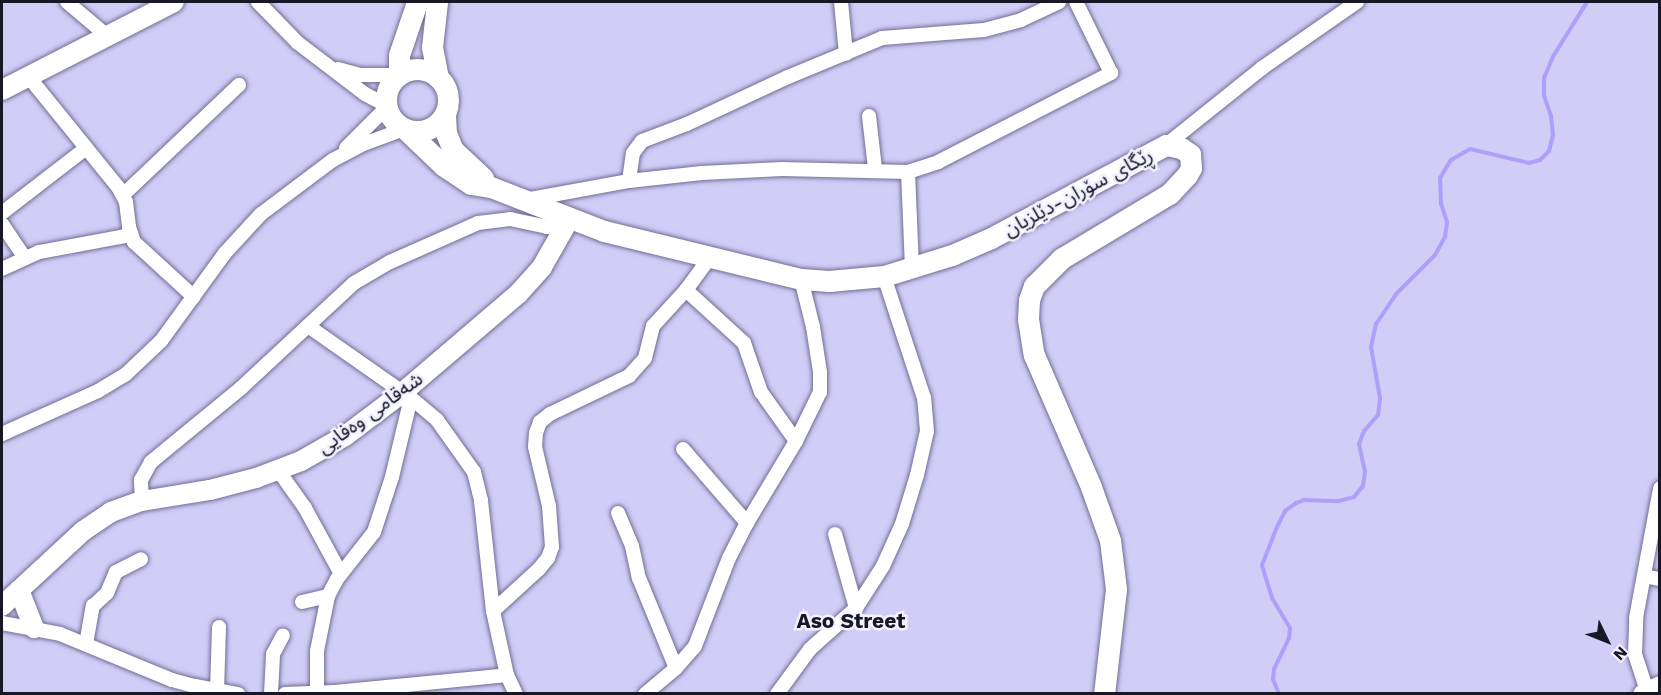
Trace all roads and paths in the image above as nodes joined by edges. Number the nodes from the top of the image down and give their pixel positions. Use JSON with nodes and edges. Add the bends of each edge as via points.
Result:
{"nodes":[{"id":1,"x":68,"y":2,"type":"edge"},
{"id":2,"x":174,"y":2,"type":"edge"},
{"id":3,"x":258,"y":2,"type":"edge"},
{"id":4,"x":417,"y":2,"type":"edge"},
{"id":5,"x":437,"y":2,"type":"edge"},
{"id":6,"x":841,"y":2,"type":"edge"},
{"id":7,"x":1059,"y":2,"type":"edge"},
{"id":8,"x":1076,"y":2,"type":"edge"},
{"id":9,"x":1357,"y":2,"type":"edge"},
{"id":10,"x":1033,"y":8,"type":"edge"},
{"id":11,"x":106,"y":35,"type":"junction"},
{"id":12,"x":846,"y":54,"type":"junction"},
{"id":13,"x":328,"y":64,"type":"junction"},
{"id":14,"x":399,"y":75,"type":"junction"},
{"id":15,"x":28,"y":76,"type":"junction"},
{"id":16,"x":438,"y":77,"type":"junction"},
{"id":17,"x":239,"y":85,"type":"dead end"},
{"id":18,"x":2,"y":90,"type":"edge"},
{"id":19,"x":386,"y":106,"type":"junction"},
{"id":20,"x":445,"y":115,"type":"junction"},
{"id":21,"x":869,"y":116,"type":"dead end"},
{"id":22,"x":405,"y":129,"type":"junction"},
{"id":23,"x":1166,"y":145,"type":"junction"},
{"id":24,"x":86,"y":148,"type":"junction"},
{"id":25,"x":333,"y":160,"type":"junction"},
{"id":26,"x":875,"y":170,"type":"junction"},
{"id":27,"x":908,"y":172,"type":"junction"},
{"id":28,"x":629,"y":181,"type":"junction"},
{"id":29,"x":491,"y":188,"type":"junction"},
{"id":30,"x":123,"y":195,"type":"junction"},
{"id":31,"x":525,"y":200,"type":"junction"},
{"id":32,"x":2,"y":213,"type":"edge"},
{"id":33,"x":568,"y":217,"type":"junction"},
{"id":34,"x":2,"y":224,"type":"edge"},
{"id":35,"x":131,"y":235,"type":"junction"},
{"id":36,"x":711,"y":256,"type":"junction"},
{"id":37,"x":24,"y":257,"type":"junction"},
{"id":38,"x":912,"y":268,"type":"junction"},
{"id":39,"x":2,"y":269,"type":"edge"},
{"id":40,"x":884,"y":276,"type":"junction"},
{"id":41,"x":801,"y":279,"type":"junction"},
{"id":42,"x":687,"y":290,"type":"junction"},
{"id":43,"x":194,"y":297,"type":"junction"},
{"id":44,"x":308,"y":326,"type":"junction"},
{"id":45,"x":406,"y":395,"type":"junction"},
{"id":46,"x":2,"y":434,"type":"edge"},
{"id":47,"x":796,"y":441,"type":"junction"},
{"id":48,"x":683,"y":449,"type":"dead end"},
{"id":49,"x":278,"y":470,"type":"junction"},
{"id":50,"x":1659,"y":488,"type":"edge"},
{"id":51,"x":142,"y":501,"type":"junction"},
{"id":52,"x":618,"y":513,"type":"dead end"},
{"id":53,"x":747,"y":523,"type":"junction"},
{"id":54,"x":835,"y":534,"type":"dead end"},
{"id":55,"x":141,"y":559,"type":"dead end"},
{"id":56,"x":341,"y":574,"type":"junction"},
{"id":57,"x":1644,"y":576,"type":"junction"},
{"id":58,"x":1659,"y":579,"type":"edge"},
{"id":59,"x":20,"y":590,"type":"junction"},
{"id":60,"x":328,"y":596,"type":"junction"},
{"id":61,"x":302,"y":602,"type":"dead end"},
{"id":62,"x":2,"y":606,"type":"edge"},
{"id":63,"x":856,"y":608,"type":"junction"},
{"id":64,"x":493,"y":611,"type":"junction"},
{"id":65,"x":2,"y":623,"type":"edge"},
{"id":66,"x":219,"y":627,"type":"dead end"},
{"id":67,"x":34,"y":628,"type":"junction"},
{"id":68,"x":283,"y":635,"type":"dead end"},
{"id":69,"x":86,"y":644,"type":"junction"},
{"id":70,"x":676,"y":668,"type":"junction"},
{"id":71,"x":507,"y":675,"type":"junction"},
{"id":72,"x":172,"y":687,"type":"edge"},
{"id":73,"x":1650,"y":690,"type":"edge"},
{"id":74,"x":217,"y":691,"type":"junction"},
{"id":75,"x":317,"y":692,"type":"edge"},
{"id":76,"x":238,"y":693,"type":"edge"},
{"id":77,"x":271,"y":693,"type":"edge"},
{"id":78,"x":285,"y":693,"type":"edge"},
{"id":79,"x":336,"y":693,"type":"edge"},
{"id":80,"x":516,"y":693,"type":"edge"},
{"id":81,"x":645,"y":693,"type":"edge"},
{"id":82,"x":777,"y":693,"type":"edge"},
{"id":83,"x":1104,"y":693,"type":"edge"}],
"edges":[{"from":1,"to":11,"type":"street"},
{"from":2,"to":11,"type":"street"},
{"from":3,"to":13,"type":"street","via":[[281,29]]},
{"from":4,"to":14,"type":"main road","via":[[399,55]]},
{"from":5,"to":16,"type":"main road","via":[[432,47]]},
{"from":6,"to":12,"type":"street"},
{"from":7,"to":10,"type":"street"},
{"from":8,"to":27,"type":"street","via":[[1111,73],[965,149]]},
{"from":9,"to":23,"type":"street","via":[[1262,68]]},
{"from":10,"to":12,"type":"street","via":[[984,30],[882,38]]},
{"from":11,"to":15,"type":"street"},
{"from":12,"to":28,"type":"street","via":[[642,141],[633,153]]},
{"from":13,"to":14,"type":"street","via":[[362,75]]},
{"from":13,"to":19,"type":"street"},
{"from":14,"to":16,"type":"main road","via":[[419,69]]},
{"from":14,"to":19,"type":"main road","via":[[388,89]]},
{"from":15,"to":18,"type":"street"},
{"from":15,"to":24,"type":"street"},
{"from":16,"to":20,"type":"main road","via":[[449,99]]},
{"from":17,"to":30,"type":"street"},
{"from":19,"to":22,"type":"main road","via":[[394,122]]},
{"from":19,"to":25,"type":"street"},
{"from":20,"to":22,"type":"main road","via":[[428,130]]},
{"from":20,"to":29,"type":"main road","name":"ڕێگای سۆران-دێلزیان","via":[[446,133],[453,150]]},
{"from":21,"to":26,"type":"street"},
{"from":22,"to":25,"type":"street"},
{"from":22,"to":29,"type":"main road","name":"ڕێگای سۆران-دێلزیان","via":[[471,184]]},
{"from":23,"to":38,"type":"main road","name":"ڕێگای سۆران-دێلزیان","via":[[981,243]]},
{"from":23,"to":83,"type":"main road","name":"ڕێگای سۆران-دێلزیان","via":[[1181,147],[1190,154],[1191,168],[1180,184],[1155,205],[1062,258],[1034,286],[1029,300],[1034,355],[1092,487],[1110,540],[1116,589]]},
{"from":24,"to":30,"type":"street"},
{"from":24,"to":32,"type":"street"},
{"from":25,"to":43,"type":"street","via":[[274,202],[248,226]]},
{"from":26,"to":27,"type":"street"},
{"from":26,"to":28,"type":"street","via":[[782,169]]},
{"from":27,"to":38,"type":"street"},
{"from":28,"to":31,"type":"street"},
{"from":29,"to":31,"type":"main road","name":"ڕێگای سۆران-دێلزیان"},
{"from":30,"to":35,"type":"street"},
{"from":31,"to":33,"type":"main road","name":"ڕێگای سۆران-دێلزیان"},
{"from":33,"to":36,"type":"main road","name":"ڕێگای سۆران-دێلزیان","via":[[631,238]]},
{"from":33,"to":44,"type":"street","via":[[546,227],[510,219],[478,223],[371,272]]},
{"from":33,"to":45,"type":"street","name":"شەقامی وەفایی","via":[[552,252],[531,281]]},
{"from":34,"to":37,"type":"street"},
{"from":35,"to":37,"type":"street"},
{"from":35,"to":43,"type":"street","via":[[139,248]]},
{"from":36,"to":41,"type":"main road","name":"ڕێگای سۆران-دێلزیان"},
{"from":36,"to":42,"type":"street"},
{"from":37,"to":39,"type":"street"},
{"from":38,"to":40,"type":"main road","name":"ڕێگای سۆران-دێلزیان"},
{"from":40,"to":41,"type":"main road","name":"ڕێگای سۆران-دێلزیان"},
{"from":40,"to":63,"type":"street","via":[[924,398],[927,431],[902,524],[883,566]]},
{"from":41,"to":47,"type":"street","via":[[816,349],[820,392]]},
{"from":42,"to":47,"type":"street","via":[[744,343],[761,392]]},
{"from":42,"to":64,"type":"street","via":[[652,326],[645,358],[629,376],[540,422],[535,447],[549,506],[552,547],[539,569]]},
{"from":43,"to":46,"type":"street","via":[[161,341],[125,375]]},
{"from":44,"to":45,"type":"street"},
{"from":44,"to":51,"type":"street","via":[[151,462],[141,480]]},
{"from":45,"to":49,"type":"street","name":"شەقامی وەفایی","via":[[345,436]]},
{"from":45,"to":56,"type":"street","via":[[392,477],[374,532]]},
{"from":45,"to":64,"type":"street","via":[[437,420],[474,472],[481,501]]},
{"from":47,"to":53,"type":"street"},
{"from":48,"to":53,"type":"street"},
{"from":49,"to":51,"type":"street","name":"شەقامی وەفایی","via":[[233,485]]},
{"from":49,"to":56,"type":"street","via":[[305,508]]},
{"from":50,"to":57,"type":"street"},
{"from":51,"to":59,"type":"street","name":"شەقامی وەفایی","via":[[121,507],[91,524]]},
{"from":52,"to":70,"type":"street","via":[[632,546],[642,587]]},
{"from":53,"to":70,"type":"street","via":[[695,646]]},
{"from":54,"to":63,"type":"street"},
{"from":55,"to":69,"type":"street","via":[[119,568],[107,593],[93,606]]},
{"from":56,"to":60,"type":"street"},
{"from":57,"to":58,"type":"street"},
{"from":57,"to":73,"type":"street","via":[[1636,618],[1635,655]]},
{"from":59,"to":62,"type":"street","name":"شەقامی وەفایی"},
{"from":59,"to":67,"type":"street"},
{"from":60,"to":61,"type":"street"},
{"from":60,"to":75,"type":"street","via":[[317,651]]},
{"from":63,"to":82,"type":"street","via":[[810,650]]},
{"from":64,"to":71,"type":"street"},
{"from":65,"to":67,"type":"street"},
{"from":66,"to":74,"type":"street"},
{"from":67,"to":69,"type":"street"},
{"from":68,"to":77,"type":"street","via":[[273,654]]},
{"from":69,"to":72,"type":"street"},
{"from":70,"to":81,"type":"street"},
{"from":71,"to":79,"type":"street"},
{"from":71,"to":80,"type":"street"},
{"from":72,"to":74,"type":"street"},
{"from":74,"to":76,"type":"street"},
{"from":75,"to":78,"type":"street"},
{"from":75,"to":79,"type":"street"}]}
